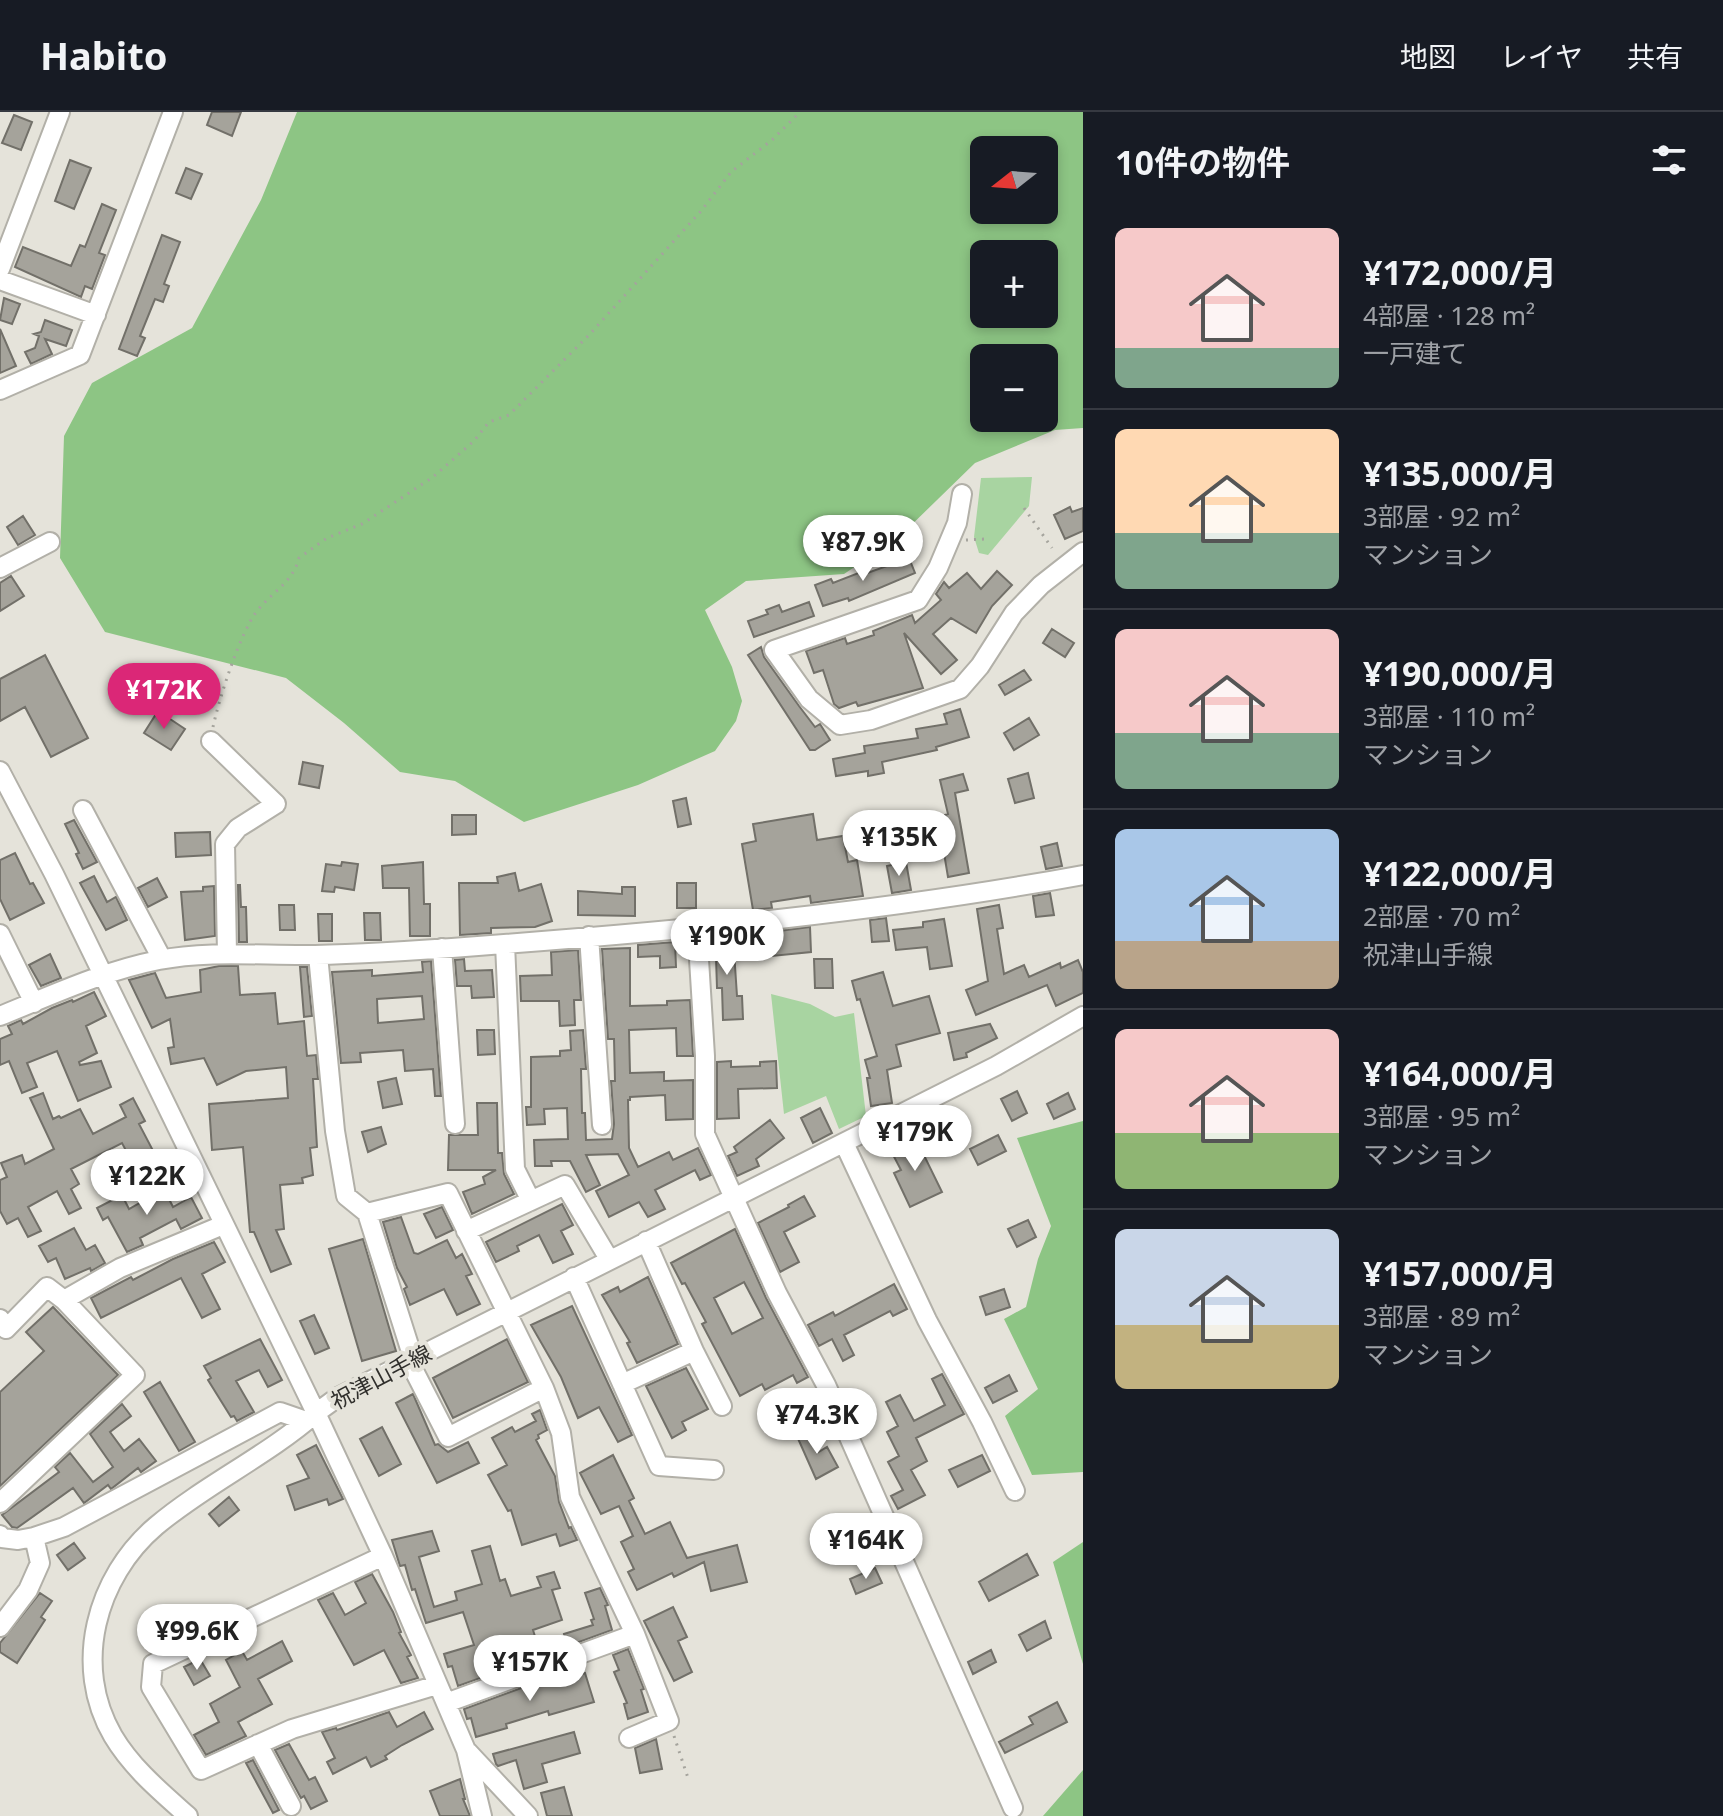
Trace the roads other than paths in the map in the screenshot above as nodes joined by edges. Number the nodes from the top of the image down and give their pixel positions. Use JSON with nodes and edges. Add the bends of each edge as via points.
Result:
{"nodes":[{"id":1,"x":173,"y":112,"type":"edge"},
{"id":2,"x":55,"y":114,"type":"edge"},
{"id":3,"x":0,"y":269,"type":"edge"},
{"id":4,"x":0,"y":280,"type":"edge"},
{"id":5,"x":96,"y":315,"type":"junction"},
{"id":6,"x":0,"y":390,"type":"edge"},
{"id":7,"x":962,"y":494,"type":"dead end"},
{"id":8,"x":50,"y":542,"type":"dead end"},
{"id":9,"x":1083,"y":552,"type":"edge"},
{"id":10,"x":0,"y":568,"type":"edge"},
{"id":11,"x":211,"y":741,"type":"road end"},
{"id":12,"x":0,"y":771,"type":"edge"},
{"id":13,"x":83,"y":810,"type":"dead end"},
{"id":14,"x":1083,"y":875,"type":"edge"},
{"id":15,"x":697,"y":927,"type":"junction"},
{"id":16,"x":0,"y":934,"type":"edge"},
{"id":17,"x":589,"y":936,"type":"junction"},
{"id":18,"x":505,"y":944,"type":"junction"},
{"id":19,"x":442,"y":948,"type":"junction"},
{"id":20,"x":227,"y":954,"type":"junction"},
{"id":21,"x":318,"y":955,"type":"junction"},
{"id":22,"x":162,"y":959,"type":"junction"},
{"id":23,"x":102,"y":975,"type":"junction"},
{"id":24,"x":34,"y":1003,"type":"junction"},
{"id":25,"x":3,"y":1011,"type":"edge"},
{"id":26,"x":1083,"y":1016,"type":"edge"},
{"id":27,"x":455,"y":1124,"type":"dead end"},
{"id":28,"x":602,"y":1125,"type":"dead end"},
{"id":29,"x":844,"y":1143,"type":"junction"},
{"id":30,"x":732,"y":1199,"type":"junction"},
{"id":31,"x":531,"y":1201,"type":"junction"},
{"id":32,"x":367,"y":1213,"type":"junction"},
{"id":33,"x":223,"y":1225,"type":"junction"},
{"id":34,"x":466,"y":1231,"type":"junction"},
{"id":35,"x":646,"y":1241,"type":"junction"},
{"id":36,"x":609,"y":1259,"type":"junction"},
{"id":37,"x":574,"y":1277,"type":"junction"},
{"id":38,"x":64,"y":1300,"type":"junction"},
{"id":39,"x":505,"y":1311,"type":"junction"},
{"id":40,"x":0,"y":1319,"type":"edge"},
{"id":41,"x":694,"y":1351,"type":"junction"},
{"id":42,"x":411,"y":1359,"type":"junction"},
{"id":43,"x":622,"y":1384,"type":"junction"},
{"id":44,"x":544,"y":1388,"type":"junction"},
{"id":45,"x":722,"y":1406,"type":"dead end"},
{"id":46,"x":311,"y":1417,"type":"junction"},
{"id":47,"x":714,"y":1470,"type":"dead end"},
{"id":48,"x":1015,"y":1491,"type":"dead end"},
{"id":49,"x":0,"y":1503,"type":"edge"},
{"id":50,"x":34,"y":1537,"type":"junction"},
{"id":51,"x":1,"y":1538,"type":"edge"},
{"id":52,"x":383,"y":1556,"type":"junction"},
{"id":53,"x":0,"y":1627,"type":"edge"},
{"id":54,"x":635,"y":1634,"type":"junction"},
{"id":55,"x":437,"y":1685,"type":"junction"},
{"id":56,"x":446,"y":1703,"type":"junction"},
{"id":57,"x":629,"y":1738,"type":"dead end"},
{"id":58,"x":258,"y":1744,"type":"junction"},
{"id":59,"x":466,"y":1750,"type":"junction"},
{"id":60,"x":291,"y":1806,"type":"dead end"},
{"id":61,"x":1013,"y":1808,"type":"dead end"},
{"id":62,"x":188,"y":1816,"type":"edge"},
{"id":63,"x":482,"y":1816,"type":"edge"},
{"id":64,"x":528,"y":1816,"type":"edge"}],
"edges":[{"from":1,"to":5,"type":"street"},
{"from":2,"to":3,"type":"street"},
{"from":4,"to":5,"type":"street"},
{"from":5,"to":6,"type":"street","via":[[80,355]]},
{"from":7,"to":9,"type":"street","via":[[957,523],[918,600],[774,650],[809,699],[840,725],[871,720],[960,689],[1014,613]]},
{"from":8,"to":10,"type":"street"},
{"from":11,"to":20,"type":"street","via":[[276,804],[238,828],[225,844]]},
{"from":12,"to":23,"type":"street","name":"祝津山手線"},
{"from":13,"to":22,"type":"street"},
{"from":14,"to":15,"type":"street","via":[[876,908]]},
{"from":15,"to":17,"type":"street"},
{"from":15,"to":30,"type":"street","via":[[705,1134]]},
{"from":16,"to":24,"type":"street"},
{"from":17,"to":18,"type":"street"},
{"from":17,"to":28,"type":"street"},
{"from":18,"to":19,"type":"street"},
{"from":18,"to":31,"type":"street","via":[[515,1169]]},
{"from":19,"to":21,"type":"street"},
{"from":19,"to":27,"type":"street"},
{"from":20,"to":21,"type":"street"},
{"from":20,"to":22,"type":"street"},
{"from":21,"to":32,"type":"street","via":[[346,1196]]},
{"from":22,"to":23,"type":"street"},
{"from":23,"to":24,"type":"street"},
{"from":23,"to":33,"type":"street","name":"祝津山手線"},
{"from":24,"to":25,"type":"street"},
{"from":26,"to":29,"type":"street","name":"祝津山手線"},
{"from":29,"to":30,"type":"street","name":"祝津山手線"},
{"from":29,"to":48,"type":"street"},
{"from":30,"to":35,"type":"street","name":"祝津山手線"},
{"from":30,"to":61,"type":"street","via":[[826,1385]]},
{"from":31,"to":34,"type":"street"},
{"from":31,"to":36,"type":"street","via":[[565,1185]]},
{"from":32,"to":34,"type":"street","via":[[448,1193]]},
{"from":32,"to":42,"type":"street"},
{"from":33,"to":38,"type":"street","via":[[120,1268]]},
{"from":33,"to":46,"type":"street","name":"祝津山手線"},
{"from":34,"to":39,"type":"street"},
{"from":35,"to":36,"type":"street","name":"祝津山手線"},
{"from":35,"to":41,"type":"street"},
{"from":36,"to":37,"type":"street","name":"祝津山手線"},
{"from":37,"to":39,"type":"street","name":"祝津山手線"},
{"from":37,"to":43,"type":"street"},
{"from":38,"to":40,"type":"street","via":[[47,1287],[6,1329]]},
{"from":38,"to":49,"type":"street","via":[[135,1375]]},
{"from":39,"to":42,"type":"street","name":"祝津山手線"},
{"from":39,"to":44,"type":"street"},
{"from":41,"to":43,"type":"street"},
{"from":41,"to":45,"type":"street"},
{"from":42,"to":44,"type":"street","via":[[448,1437]]},
{"from":42,"to":46,"type":"street","name":"祝津山手線"},
{"from":43,"to":47,"type":"street","via":[[659,1466]]},
{"from":44,"to":54,"type":"street","via":[[561,1433],[570,1497]]},
{"from":46,"to":50,"type":"street","via":[[280,1412],[64,1527]]},
{"from":46,"to":52,"type":"street"},
{"from":46,"to":62,"type":"street","via":[[154,1528],[122,1562],[94,1626],[93,1667],[100,1707],[112,1734],[126,1756]]},
{"from":50,"to":51,"type":"street"},
{"from":50,"to":53,"type":"street","via":[[40,1563],[28,1590]]},
{"from":52,"to":55,"type":"street"},
{"from":52,"to":58,"type":"street","via":[[153,1664],[151,1687],[201,1770]]},
{"from":54,"to":56,"type":"street"},
{"from":54,"to":57,"type":"street","via":[[669,1721]]},
{"from":55,"to":56,"type":"street"},
{"from":55,"to":58,"type":"street"},
{"from":56,"to":59,"type":"street"},
{"from":58,"to":60,"type":"street"},
{"from":59,"to":63,"type":"street"},
{"from":59,"to":64,"type":"street"}]}
